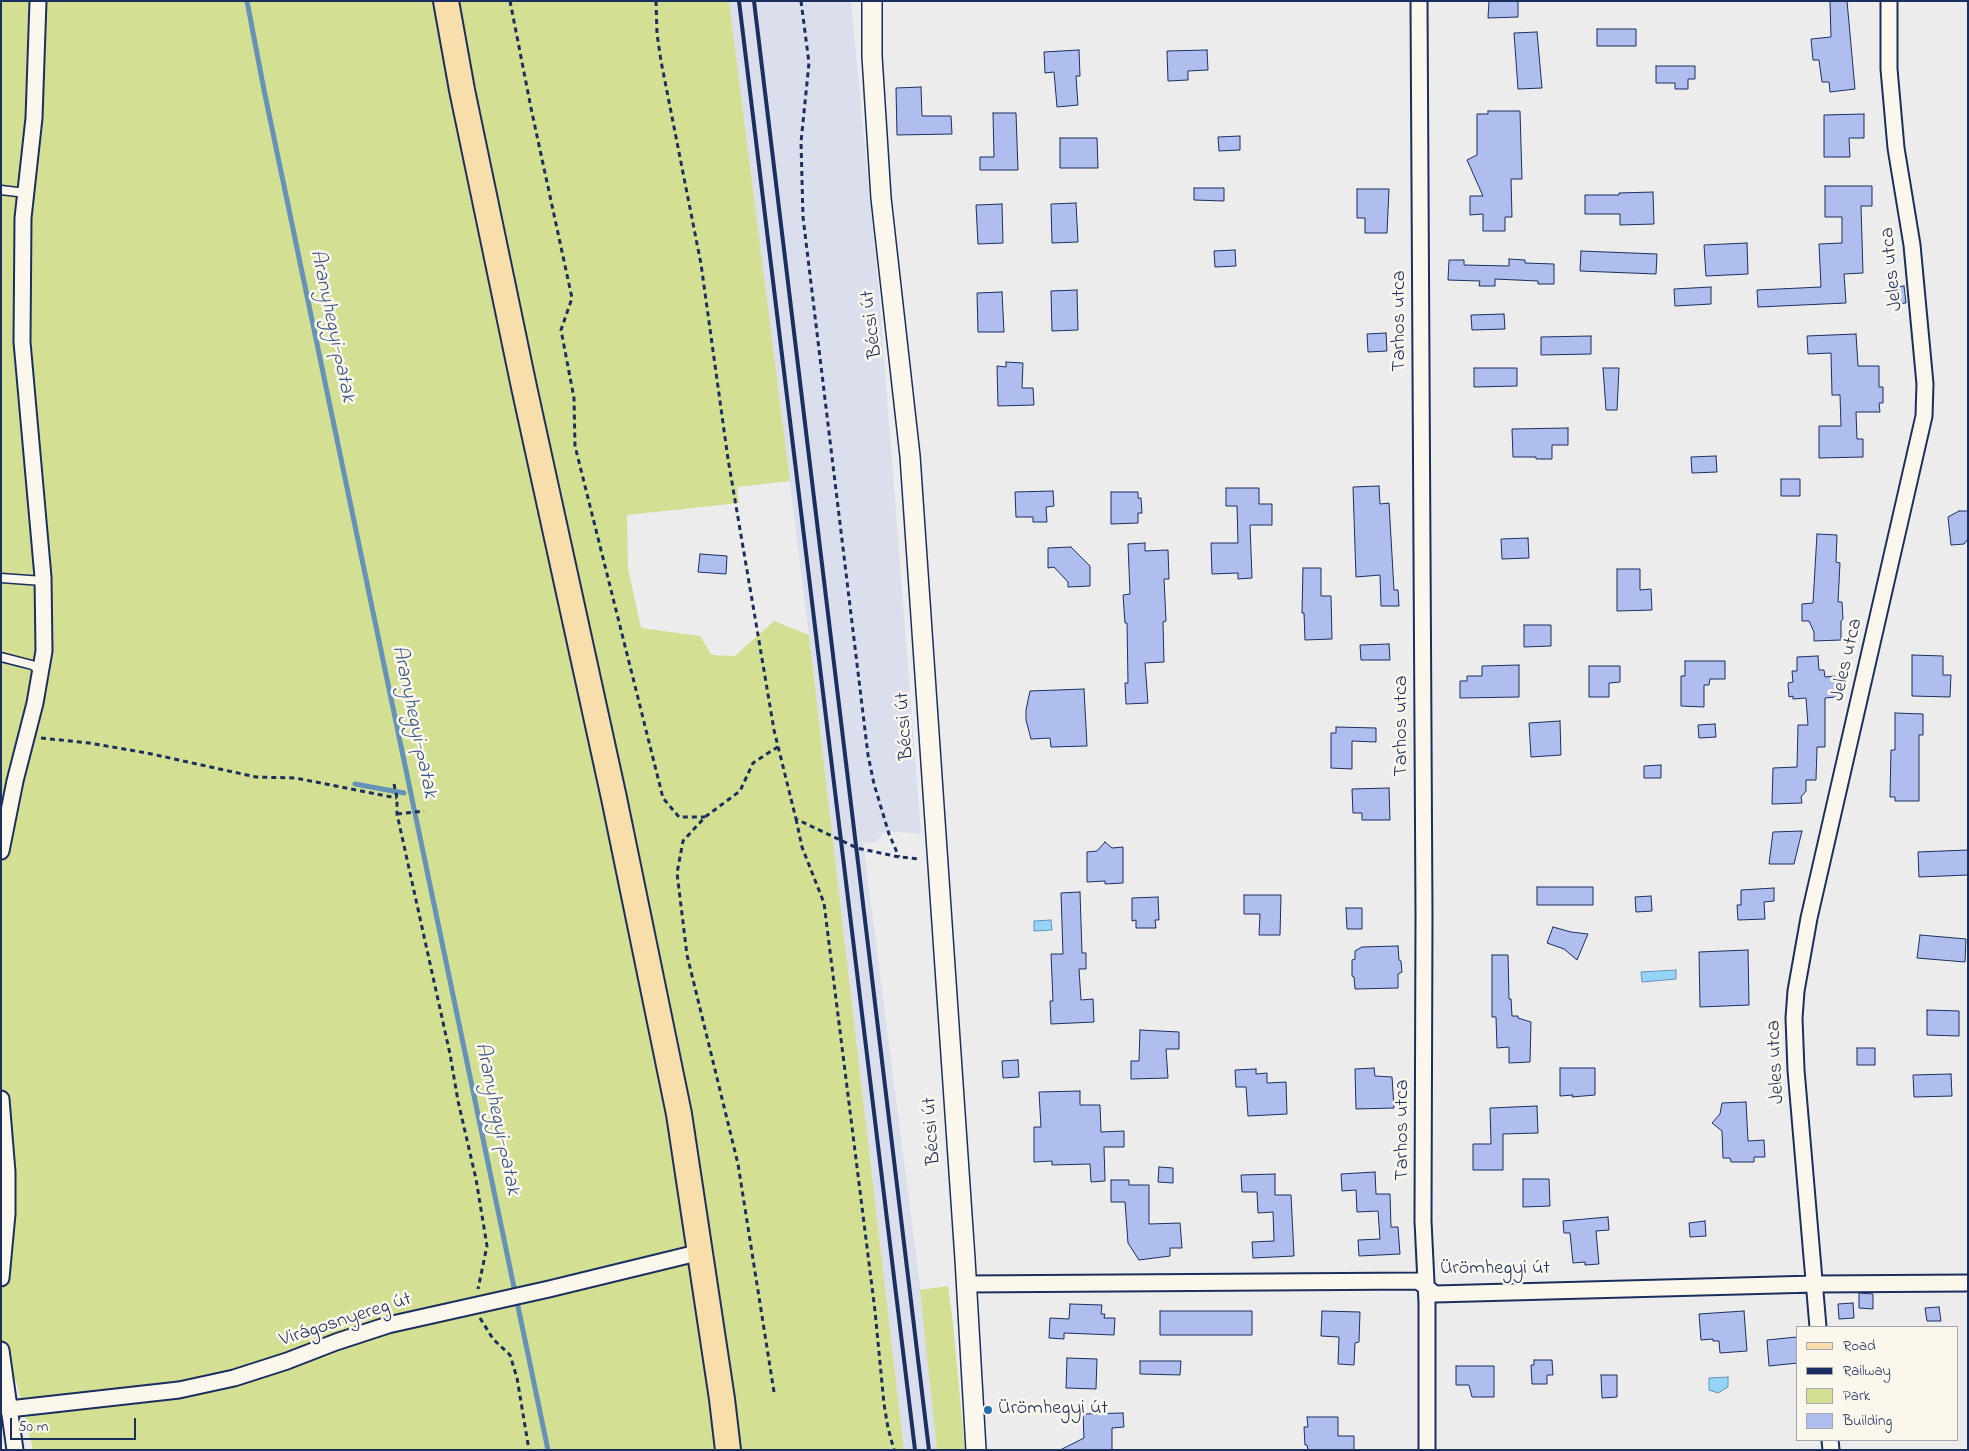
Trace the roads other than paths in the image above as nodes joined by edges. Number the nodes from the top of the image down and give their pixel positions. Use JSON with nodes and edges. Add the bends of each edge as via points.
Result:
{"nodes":[{"id":1,"x":38,"y":1,"type":"edge"},
{"id":2,"x":446,"y":1,"type":"edge"},
{"id":3,"x":872,"y":1,"type":"edge"},
{"id":4,"x":1419,"y":1,"type":"edge"},
{"id":5,"x":1888,"y":1,"type":"edge"},
{"id":6,"x":1,"y":190,"type":"edge"},
{"id":7,"x":26,"y":193,"type":"junction"},
{"id":8,"x":1,"y":578,"type":"edge"},
{"id":9,"x":43,"y":581,"type":"junction"},
{"id":10,"x":1,"y":658,"type":"edge"},
{"id":11,"x":40,"y":671,"type":"junction"},
{"id":12,"x":3,"y":835,"type":"edge"},
{"id":13,"x":1,"y":851,"type":"edge"},
{"id":14,"x":1,"y":1099,"type":"edge"},
{"id":15,"x":4,"y":1143,"type":"edge"},
{"id":16,"x":4,"y":1214,"type":"edge"},
{"id":17,"x":701,"y":1252,"type":"junction"},
{"id":18,"x":1,"y":1278,"type":"edge"},
{"id":19,"x":1968,"y":1283,"type":"edge"},
{"id":20,"x":966,"y":1284,"type":"junction"},
{"id":21,"x":1815,"y":1284,"type":"junction"},
{"id":22,"x":1427,"y":1287,"type":"junction"},
{"id":23,"x":1818,"y":1326,"type":"edge"},
{"id":24,"x":1,"y":1350,"type":"edge"},
{"id":25,"x":5,"y":1407,"type":"edge"},
{"id":26,"x":15,"y":1450,"type":"edge"},
{"id":27,"x":728,"y":1450,"type":"edge"},
{"id":28,"x":976,"y":1450,"type":"edge"},
{"id":29,"x":1427,"y":1450,"type":"edge"}],
"edges":[{"from":1,"to":7,"type":"street","via":[[34,118]]},
{"from":2,"to":17,"type":"main road","via":[[524,388],[680,1114]]},
{"from":3,"to":20,"type":"street","name":"Bécsi út","via":[[872,56],[881,198],[910,456]]},
{"from":4,"to":22,"type":"street","name":"Tarhos utca","via":[[1423,1221]]},
{"from":5,"to":21,"type":"street","name":"Jeles utca","via":[[1896,148],[1912,245],[1924,416],[1811,908],[1796,991],[1796,1070]]},
{"from":6,"to":7,"type":"lane"},
{"from":7,"to":9,"type":"street","via":[[22,342]]},
{"from":8,"to":9,"type":"lane"},
{"from":9,"to":11,"type":"street","via":[[44,651]]},
{"from":10,"to":11,"type":"lane","via":[[32,665]]},
{"from":11,"to":12,"type":"street"},
{"from":12,"to":13,"type":"street"},
{"from":14,"to":15,"type":"street"},
{"from":15,"to":16,"type":"street"},
{"from":16,"to":18,"type":"street"},
{"from":17,"to":25,"type":"street","name":"Virágosnyereg út","via":[[388,1326],[234,1378],[179,1390]]},
{"from":17,"to":27,"type":"main road"},
{"from":19,"to":21,"type":"street","name":"Ürömhegyi út"},
{"from":20,"to":22,"type":"street","name":"Ürömhegyi út","via":[[1418,1281]]},
{"from":20,"to":28,"type":"street","name":"Bécsi út"},
{"from":21,"to":22,"type":"street","name":"Ürömhegyi út","via":[[1434,1294]]},
{"from":21,"to":23,"type":"street","name":"Jeles utca"},
{"from":22,"to":29,"type":"street","name":"Tarhos utca"},
{"from":24,"to":25,"type":"street"},
{"from":25,"to":26,"type":"street"}]}
